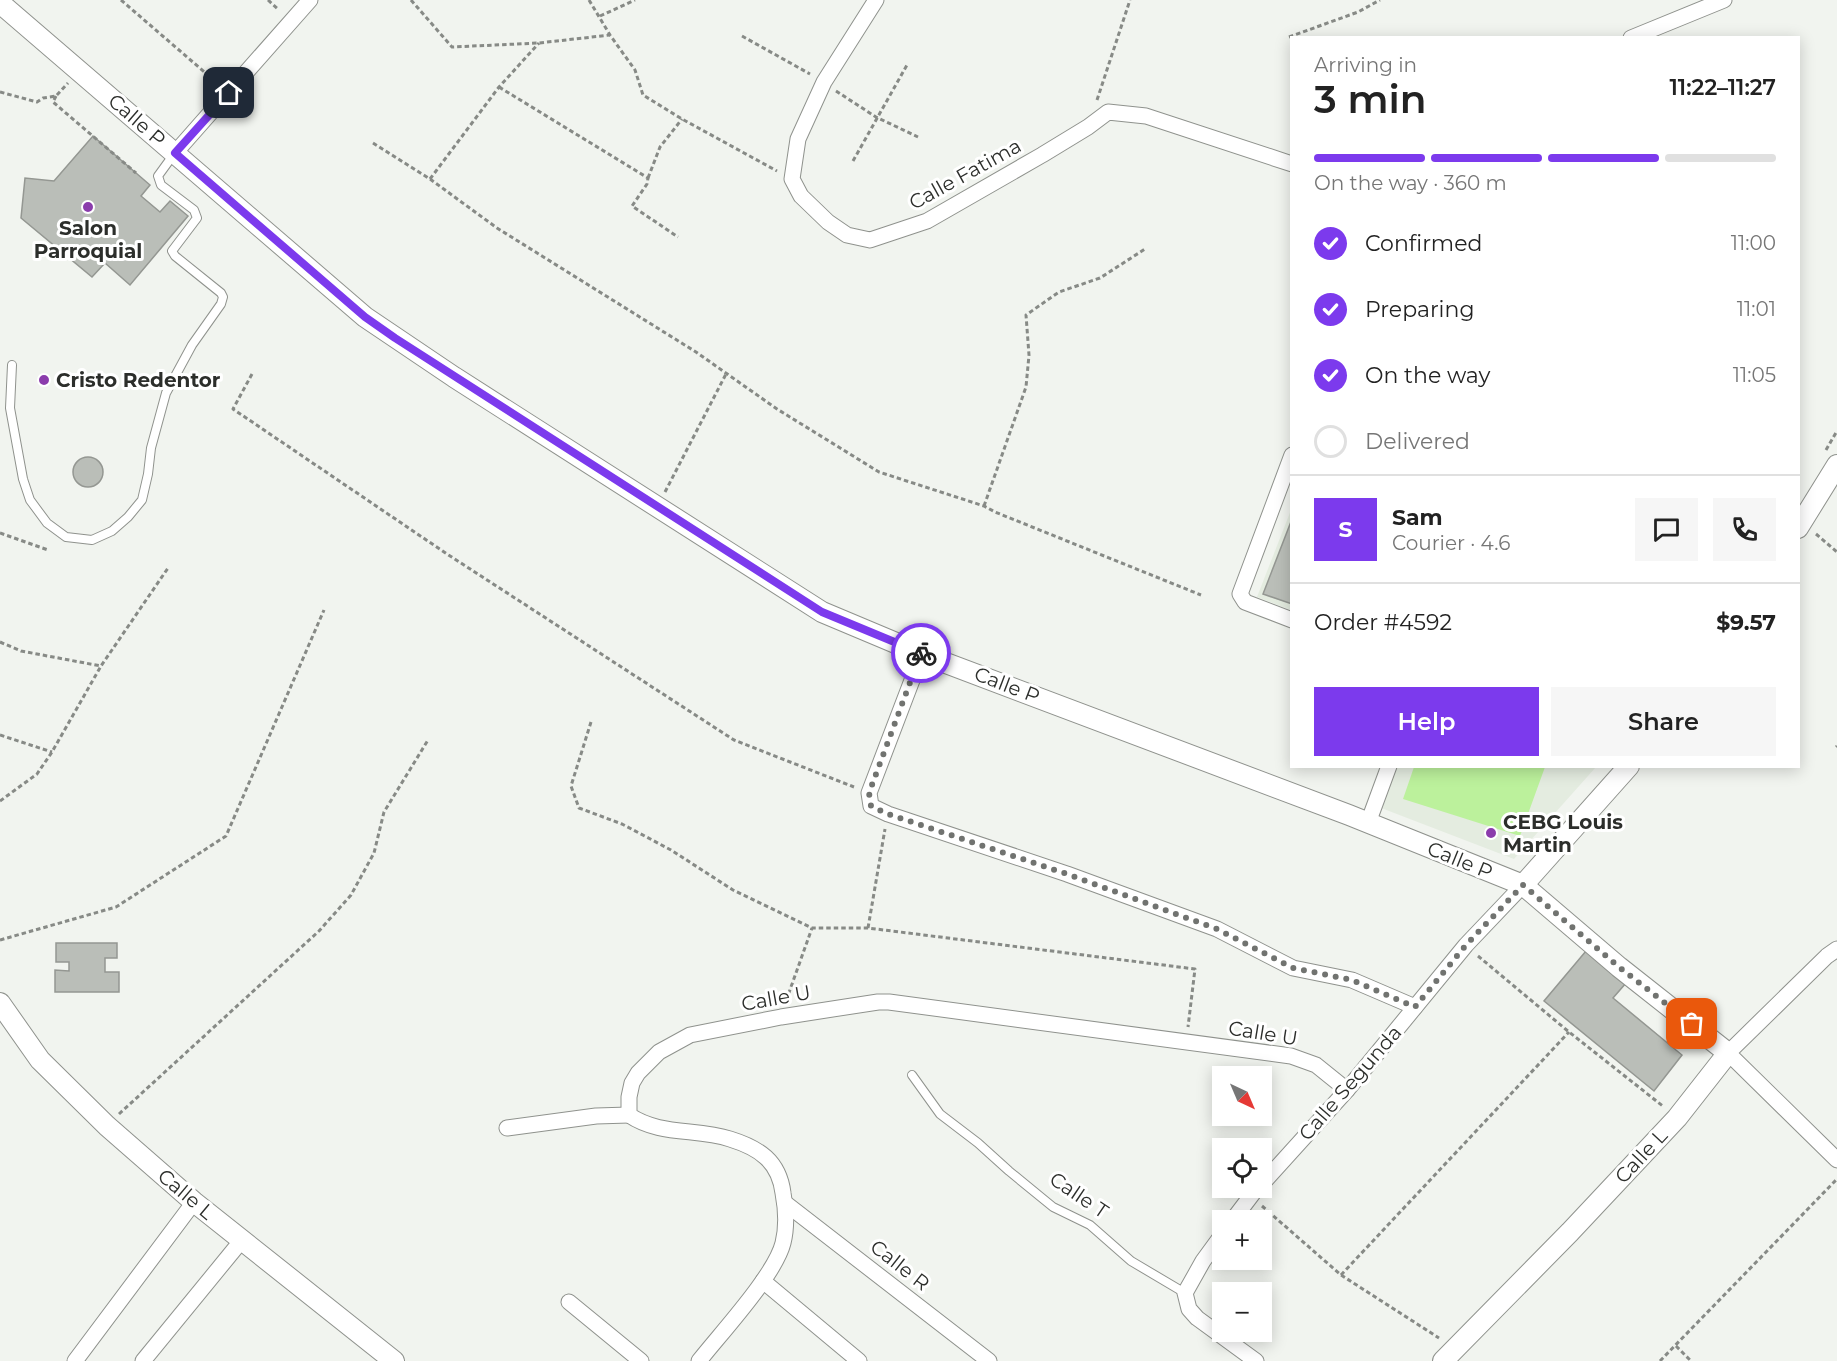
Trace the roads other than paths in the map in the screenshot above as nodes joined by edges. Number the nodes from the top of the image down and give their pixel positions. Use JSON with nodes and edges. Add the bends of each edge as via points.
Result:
{"nodes":[{"id":1,"x":310,"y":0,"type":"edge"},
{"id":2,"x":876,"y":0,"type":"edge"},
{"id":3,"x":1725,"y":0,"type":"edge"},
{"id":4,"x":0,"y":3,"type":"edge"},
{"id":5,"x":1636,"y":36,"type":"edge"},
{"id":6,"x":175,"y":153,"type":"junction"},
{"id":7,"x":1290,"y":163,"type":"edge"},
{"id":8,"x":12,"y":365,"type":"dead end"},
{"id":9,"x":1290,"y":460,"type":"edge"},
{"id":10,"x":1837,"y":465,"type":"edge"},
{"id":11,"x":1807,"y":530,"type":"edge"},
{"id":12,"x":1290,"y":619,"type":"edge"},
{"id":13,"x":922,"y":654,"type":"junction"},
{"id":14,"x":1388,"y":768,"type":"edge"},
{"id":15,"x":1627,"y":768,"type":"edge"},
{"id":16,"x":1368,"y":823,"type":"junction"},
{"id":17,"x":1523,"y":885,"type":"junction"},
{"id":18,"x":1837,"y":950,"type":"edge"},
{"id":19,"x":0,"y":1004,"type":"edge"},
{"id":20,"x":1415,"y":1007,"type":"junction"},
{"id":21,"x":1728,"y":1053,"type":"junction"},
{"id":22,"x":912,"y":1075,"type":"dead end"},
{"id":23,"x":1347,"y":1090,"type":"junction"},
{"id":24,"x":629,"y":1115,"type":"junction"},
{"id":25,"x":507,"y":1128,"type":"dead end"},
{"id":26,"x":1837,"y":1160,"type":"edge"},
{"id":27,"x":1272,"y":1173,"type":"edge"},
{"id":28,"x":194,"y":1202,"type":"junction"},
{"id":29,"x":785,"y":1203,"type":"junction"},
{"id":30,"x":242,"y":1240,"type":"junction"},
{"id":31,"x":1212,"y":1249,"type":"edge"},
{"id":32,"x":763,"y":1281,"type":"junction"},
{"id":33,"x":1185,"y":1293,"type":"junction"},
{"id":34,"x":569,"y":1302,"type":"dead end"},
{"id":35,"x":1449,"y":1355,"type":"edge"},
{"id":36,"x":75,"y":1361,"type":"edge"},
{"id":37,"x":143,"y":1361,"type":"edge"},
{"id":38,"x":394,"y":1361,"type":"edge"},
{"id":39,"x":641,"y":1361,"type":"edge"},
{"id":40,"x":699,"y":1361,"type":"edge"},
{"id":41,"x":859,"y":1361,"type":"edge"},
{"id":42,"x":989,"y":1361,"type":"edge"},
{"id":43,"x":1256,"y":1361,"type":"edge"}],
"edges":[{"from":1,"to":6,"type":"street"},
{"from":2,"to":7,"type":"street","name":"Calle Fatima","via":[[824,82],[798,139],[792,179],[801,196],[847,235],[870,240],[927,221],[1088,128],[1108,112],[1146,116]]},
{"from":3,"to":5,"type":"street"},
{"from":4,"to":6,"type":"street","name":"Calle P"},
{"from":6,"to":8,"type":"lane","via":[[158,176],[161,185],[194,210],[197,218],[172,251],[223,297],[166,393],[142,501],[112,531],[92,540],[66,537],[47,523],[30,500],[10,408]]},
{"from":6,"to":13,"type":"street","name":"Calle P","via":[[365,317],[454,377],[822,612]]},
{"from":9,"to":12,"type":"street","via":[[1240,594],[1245,602]]},
{"from":10,"to":11,"type":"street"},
{"from":13,"to":16,"type":"street","name":"Calle P"},
{"from":13,"to":20,"type":"street","via":[[869,793],[871,806],[1217,929],[1293,968],[1352,980]]},
{"from":14,"to":16,"type":"street"},
{"from":15,"to":17,"type":"street","name":"Calle Segunda"},
{"from":16,"to":17,"type":"street","name":"Calle P"},
{"from":17,"to":20,"type":"street","name":"Calle Segunda"},
{"from":17,"to":21,"type":"street","name":"Calle P"},
{"from":18,"to":21,"type":"street","name":"Calle L"},
{"from":19,"to":28,"type":"street","name":"Calle L","via":[[40,1060],[106,1126]]},
{"from":20,"to":23,"type":"street","name":"Calle Segunda"},
{"from":21,"to":26,"type":"street","name":"Calle P"},
{"from":21,"to":35,"type":"street","name":"Calle L","via":[[1677,1118]]},
{"from":22,"to":33,"type":"lane","name":"Calle T","via":[[940,1114],[1009,1172],[1053,1207],[1090,1225],[1131,1261]]},
{"from":23,"to":24,"type":"street","name":"Calle U","via":[[1316,1065],[1302,1059],[878,1002],[690,1035],[659,1052],[638,1073],[629,1097]]},
{"from":23,"to":27,"type":"street","name":"Calle Segunda"},
{"from":24,"to":25,"type":"street"},
{"from":24,"to":29,"type":"street","via":[[656,1128],[727,1138],[751,1146],[775,1167],[782,1180]]},
{"from":28,"to":30,"type":"street","name":"Calle L"},
{"from":28,"to":36,"type":"street"},
{"from":29,"to":32,"type":"street","via":[[783,1244]]},
{"from":29,"to":42,"type":"street","name":"Calle R"},
{"from":30,"to":37,"type":"street"},
{"from":30,"to":38,"type":"street","name":"Calle L"},
{"from":31,"to":33,"type":"street"},
{"from":32,"to":40,"type":"street"},
{"from":32,"to":41,"type":"street"},
{"from":33,"to":43,"type":"street","via":[[1189,1309],[1197,1318]]},
{"from":34,"to":39,"type":"street"}]}
